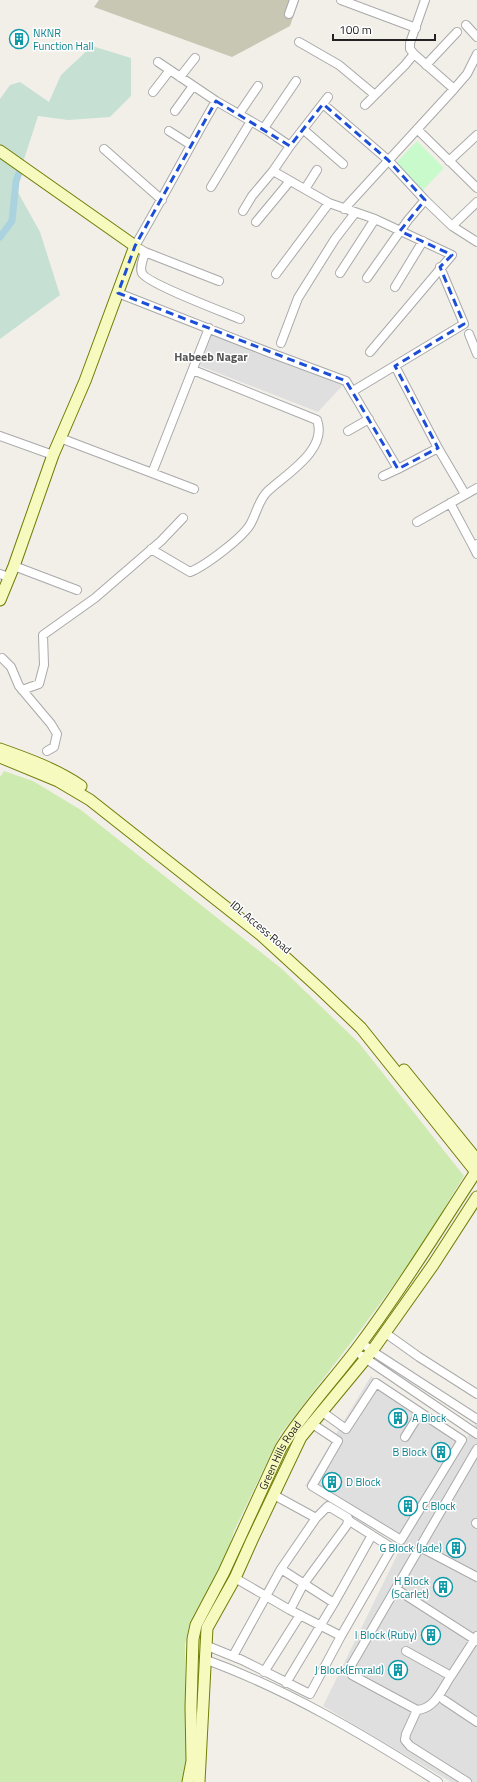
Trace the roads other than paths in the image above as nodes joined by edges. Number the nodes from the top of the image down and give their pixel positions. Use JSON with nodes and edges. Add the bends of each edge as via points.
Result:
{"nodes":[{"id":1,"x":294,"y":0,"type":"edge"},
{"id":2,"x":341,"y":0,"type":"edge"},
{"id":3,"x":425,"y":0,"type":"edge"},
{"id":4,"x":289,"y":14,"type":"dead end"},
{"id":5,"x":466,"y":25,"type":"dead end"},
{"id":6,"x":416,"y":28,"type":"junction"},
{"id":7,"x":457,"y":32,"type":"dead end"},
{"id":8,"x":477,"y":37,"type":"edge"},
{"id":9,"x":298,"y":42,"type":"dead end"},
{"id":10,"x":414,"y":54,"type":"junction"},
{"id":11,"x":477,"y":54,"type":"edge"},
{"id":12,"x":195,"y":58,"type":"dead end"},
{"id":13,"x":158,"y":62,"type":"dead end"},
{"id":14,"x":426,"y":65,"type":"junction"},
{"id":15,"x":170,"y":70,"type":"junction"},
{"id":16,"x":180,"y":77,"type":"junction"},
{"id":17,"x":296,"y":81,"type":"dead end"},
{"id":18,"x":193,"y":86,"type":"junction"},
{"id":19,"x":258,"y":86,"type":"dead end"},
{"id":20,"x":454,"y":89,"type":"junction"},
{"id":21,"x":153,"y":92,"type":"dead end"},
{"id":22,"x":375,"y":95,"type":"junction"},
{"id":23,"x":216,"y":101,"type":"junction"},
{"id":24,"x":365,"y":105,"type":"dead end"},
{"id":25,"x":175,"y":112,"type":"dead end"},
{"id":26,"x":239,"y":114,"type":"junction"},
{"id":27,"x":250,"y":121,"type":"junction"},
{"id":28,"x":264,"y":128,"type":"junction"},
{"id":29,"x":304,"y":130,"type":"junction"},
{"id":30,"x":417,"y":130,"type":"junction"},
{"id":31,"x":169,"y":131,"type":"dead end"},
{"id":32,"x":477,"y":135,"type":"edge"},
{"id":33,"x":191,"y":144,"type":"junction"},
{"id":34,"x":290,"y":146,"type":"junction"},
{"id":35,"x":104,"y":149,"type":"dead end"},
{"id":36,"x":0,"y":151,"type":"edge"},
{"id":37,"x":388,"y":160,"type":"junction"},
{"id":38,"x":449,"y":161,"type":"junction"},
{"id":39,"x":343,"y":164,"type":"dead end"},
{"id":40,"x":317,"y":170,"type":"dead end"},
{"id":41,"x":273,"y":171,"type":"junction"},
{"id":42,"x":290,"y":180,"type":"junction"},
{"id":43,"x":211,"y":187,"type":"dead end"},
{"id":44,"x":477,"y":188,"type":"edge"},
{"id":45,"x":305,"y":189,"type":"junction"},
{"id":46,"x":162,"y":200,"type":"junction"},
{"id":47,"x":425,"y":200,"type":"junction"},
{"id":48,"x":477,"y":202,"type":"edge"},
{"id":49,"x":329,"y":203,"type":"junction"},
{"id":50,"x":344,"y":209,"type":"junction"},
{"id":51,"x":244,"y":211,"type":"dead end"},
{"id":52,"x":355,"y":213,"type":"junction"},
{"id":53,"x":375,"y":219,"type":"junction"},
{"id":54,"x":256,"y":222,"type":"dead end"},
{"id":55,"x":452,"y":226,"type":"junction"},
{"id":56,"x":400,"y":231,"type":"junction"},
{"id":57,"x":423,"y":241,"type":"junction"},
{"id":58,"x":477,"y":242,"type":"edge"},
{"id":59,"x":135,"y":246,"type":"junction"},
{"id":60,"x":145,"y":252,"type":"junction"},
{"id":61,"x":440,"y":267,"type":"junction"},
{"id":62,"x":340,"y":273,"type":"dead end"},
{"id":63,"x":276,"y":274,"type":"dead end"},
{"id":64,"x":367,"y":278,"type":"dead end"},
{"id":65,"x":218,"y":281,"type":"dead end"},
{"id":66,"x":395,"y":287,"type":"dead end"},
{"id":67,"x":118,"y":292,"type":"junction"},
{"id":68,"x":240,"y":319,"type":"dead end"},
{"id":69,"x":464,"y":324,"type":"junction"},
{"id":70,"x":208,"y":328,"type":"junction"},
{"id":71,"x":477,"y":330,"type":"edge"},
{"id":72,"x":469,"y":334,"type":"junction"},
{"id":73,"x":282,"y":343,"type":"dead end"},
{"id":74,"x":370,"y":352,"type":"dead end"},
{"id":75,"x":477,"y":354,"type":"edge"},
{"id":76,"x":395,"y":366,"type":"junction"},
{"id":77,"x":193,"y":370,"type":"junction"},
{"id":78,"x":353,"y":392,"type":"junction"},
{"id":79,"x":369,"y":419,"type":"junction"},
{"id":80,"x":348,"y":431,"type":"dead end"},
{"id":81,"x":0,"y":436,"type":"edge"},
{"id":82,"x":60,"y":438,"type":"junction"},
{"id":83,"x":438,"y":448,"type":"junction"},
{"id":84,"x":53,"y":455,"type":"junction"},
{"id":85,"x":398,"y":469,"type":"junction"},
{"id":86,"x":152,"y":473,"type":"junction"},
{"id":87,"x":383,"y":476,"type":"dead end"},
{"id":88,"x":477,"y":488,"type":"edge"},
{"id":89,"x":194,"y":489,"type":"dead end"},
{"id":90,"x":465,"y":494,"type":"junction"},
{"id":91,"x":450,"y":503,"type":"junction"},
{"id":92,"x":183,"y":518,"type":"dead end"},
{"id":93,"x":417,"y":522,"type":"dead end"},
{"id":94,"x":475,"y":545,"type":"edge"},
{"id":95,"x":151,"y":550,"type":"junction"},
{"id":96,"x":477,"y":554,"type":"edge"},
{"id":97,"x":14,"y":566,"type":"junction"},
{"id":98,"x":5,"y":576,"type":"edge"},
{"id":99,"x":77,"y":590,"type":"dead end"},
{"id":100,"x":0,"y":600,"type":"edge"},
{"id":101,"x":2,"y":658,"type":"dead end"},
{"id":102,"x":22,"y":690,"type":"junction"},
{"id":103,"x":0,"y":749,"type":"edge"},
{"id":104,"x":47,"y":751,"type":"dead end"},
{"id":105,"x":0,"y":758,"type":"edge"},
{"id":106,"x":392,"y":1060,"type":"junction"},
{"id":107,"x":477,"y":1160,"type":"edge"},
{"id":108,"x":476,"y":1171,"type":"edge"},
{"id":109,"x":477,"y":1197,"type":"edge"},
{"id":110,"x":384,"y":1332,"type":"junction"},
{"id":111,"x":359,"y":1347,"type":"junction"},
{"id":112,"x":368,"y":1355,"type":"junction"},
{"id":113,"x":435,"y":1392,"type":"junction"},
{"id":114,"x":477,"y":1394,"type":"edge"},
{"id":115,"x":429,"y":1401,"type":"junction"},
{"id":116,"x":322,"y":1411,"type":"junction"},
{"id":117,"x":420,"y":1412,"type":"junction"},
{"id":118,"x":477,"y":1419,"type":"edge"},
{"id":119,"x":311,"y":1422,"type":"junction"},
{"id":120,"x":346,"y":1429,"type":"junction"},
{"id":121,"x":477,"y":1434,"type":"edge"},
{"id":122,"x":405,"y":1437,"type":"dead end"},
{"id":123,"x":338,"y":1441,"type":"junction"},
{"id":124,"x":477,"y":1449,"type":"edge"},
{"id":125,"x":473,"y":1464,"type":"edge"},
{"id":126,"x":274,"y":1494,"type":"junction"},
{"id":127,"x":316,"y":1518,"type":"junction"},
{"id":128,"x":348,"y":1520,"type":"junction"},
{"id":129,"x":372,"y":1535,"type":"junction"},
{"id":130,"x":420,"y":1547,"type":"junction"},
{"id":131,"x":281,"y":1569,"type":"junction"},
{"id":132,"x":477,"y":1577,"type":"edge"},
{"id":133,"x":235,"y":1578,"type":"junction"},
{"id":134,"x":303,"y":1585,"type":"junction"},
{"id":135,"x":396,"y":1589,"type":"junction"},
{"id":136,"x":266,"y":1597,"type":"junction"},
{"id":137,"x":334,"y":1603,"type":"junction"},
{"id":138,"x":290,"y":1610,"type":"junction"},
{"id":139,"x":300,"y":1615,"type":"junction"},
{"id":140,"x":320,"y":1625,"type":"junction"},
{"id":141,"x":341,"y":1636,"type":"junction"},
{"id":142,"x":476,"y":1639,"type":"edge"},
{"id":143,"x":205,"y":1645,"type":"junction"},
{"id":144,"x":406,"y":1651,"type":"dead end"},
{"id":145,"x":233,"y":1656,"type":"junction"},
{"id":146,"x":204,"y":1658,"type":"junction"},
{"id":147,"x":264,"y":1672,"type":"junction"},
{"id":148,"x":451,"y":1676,"type":"junction"},
{"id":149,"x":286,"y":1683,"type":"junction"},
{"id":150,"x":444,"y":1700,"type":"dead end"},
{"id":151,"x":202,"y":1706,"type":"junction"},
{"id":152,"x":191,"y":1707,"type":"junction"},
{"id":153,"x":417,"y":1710,"type":"junction"},
{"id":154,"x":477,"y":1722,"type":"edge"},
{"id":155,"x":188,"y":1782,"type":"edge"},
{"id":156,"x":199,"y":1782,"type":"edge"},
{"id":157,"x":438,"y":1782,"type":"edge"},
{"id":158,"x":466,"y":1782,"type":"edge"}],
"edges":[{"from":1,"to":4,"type":"street"},
{"from":2,"to":6,"type":"street"},
{"from":3,"to":6,"type":"street"},
{"from":5,"to":8,"type":"street"},
{"from":6,"to":10,"type":"street","via":[[410,43],[410,49]]},
{"from":7,"to":14,"type":"street"},
{"from":9,"to":22,"type":"street","via":[[339,65]]},
{"from":10,"to":14,"type":"street"},
{"from":10,"to":22,"type":"street"},
{"from":11,"to":20,"type":"street","via":[[467,74]]},
{"from":12,"to":16,"type":"street"},
{"from":13,"to":15,"type":"street"},
{"from":14,"to":20,"type":"street"},
{"from":15,"to":16,"type":"street"},
{"from":15,"to":21,"type":"street"},
{"from":16,"to":18,"type":"street"},
{"from":17,"to":28,"type":"street"},
{"from":18,"to":23,"type":"street"},
{"from":18,"to":25,"type":"street"},
{"from":19,"to":26,"type":"street"},
{"from":20,"to":30,"type":"street"},
{"from":22,"to":24,"type":"street"},
{"from":23,"to":26,"type":"street"},
{"from":23,"to":33,"type":"street"},
{"from":26,"to":27,"type":"street"},
{"from":27,"to":28,"type":"street"},
{"from":27,"to":43,"type":"street"},
{"from":28,"to":34,"type":"street"},
{"from":29,"to":34,"type":"street"},
{"from":29,"to":37,"type":"street","via":[[326,101]]},
{"from":29,"to":39,"type":"street"},
{"from":30,"to":37,"type":"street"},
{"from":30,"to":38,"type":"street"},
{"from":31,"to":33,"type":"street"},
{"from":32,"to":38,"type":"street"},
{"from":33,"to":46,"type":"street"},
{"from":34,"to":41,"type":"street"},
{"from":35,"to":46,"type":"street"},
{"from":36,"to":59,"type":"street"},
{"from":37,"to":47,"type":"street"},
{"from":37,"to":50,"type":"street"},
{"from":38,"to":44,"type":"street"},
{"from":40,"to":45,"type":"street"},
{"from":41,"to":42,"type":"street"},
{"from":41,"to":51,"type":"street","via":[[252,196]]},
{"from":42,"to":45,"type":"street"},
{"from":42,"to":54,"type":"street"},
{"from":45,"to":49,"type":"street"},
{"from":46,"to":59,"type":"street"},
{"from":47,"to":55,"type":"street"},
{"from":47,"to":56,"type":"street"},
{"from":48,"to":55,"type":"street"},
{"from":49,"to":50,"type":"street"},
{"from":49,"to":63,"type":"street"},
{"from":50,"to":52,"type":"street"},
{"from":52,"to":53,"type":"street"},
{"from":52,"to":73,"type":"street","via":[[335,239],[298,298]]},
{"from":53,"to":56,"type":"street"},
{"from":53,"to":62,"type":"street"},
{"from":55,"to":58,"type":"street"},
{"from":56,"to":57,"type":"street"},
{"from":56,"to":64,"type":"street"},
{"from":57,"to":61,"type":"street","via":[[452,255]]},
{"from":57,"to":66,"type":"street"},
{"from":59,"to":60,"type":"street"},
{"from":59,"to":67,"type":"street"},
{"from":60,"to":65,"type":"street"},
{"from":60,"to":68,"type":"street","via":[[142,265],[144,276]]},
{"from":61,"to":69,"type":"street"},
{"from":61,"to":74,"type":"street"},
{"from":67,"to":70,"type":"street"},
{"from":67,"to":82,"type":"street","via":[[85,381]]},
{"from":69,"to":72,"type":"street"},
{"from":69,"to":76,"type":"street"},
{"from":70,"to":77,"type":"street"},
{"from":70,"to":78,"type":"street","via":[[346,381]]},
{"from":71,"to":72,"type":"street"},
{"from":72,"to":75,"type":"street"},
{"from":76,"to":78,"type":"street"},
{"from":76,"to":83,"type":"street"},
{"from":77,"to":86,"type":"street"},
{"from":77,"to":95,"type":"street","via":[[317,420],[318,437],[312,450],[260,500],[251,524],[200,568],[190,572]]},
{"from":78,"to":79,"type":"street"},
{"from":79,"to":80,"type":"street"},
{"from":79,"to":85,"type":"street"},
{"from":81,"to":84,"type":"street"},
{"from":82,"to":84,"type":"street"},
{"from":82,"to":86,"type":"street"},
{"from":83,"to":85,"type":"street"},
{"from":83,"to":90,"type":"street"},
{"from":84,"to":97,"type":"street"},
{"from":85,"to":87,"type":"street"},
{"from":86,"to":89,"type":"street"},
{"from":88,"to":90,"type":"street"},
{"from":90,"to":91,"type":"street"},
{"from":91,"to":93,"type":"street"},
{"from":91,"to":94,"type":"street"},
{"from":92,"to":95,"type":"street"},
{"from":94,"to":96,"type":"street"},
{"from":95,"to":102,"type":"street","via":[[95,598],[43,635],[44,665],[39,684]]},
{"from":97,"to":98,"type":"street"},
{"from":97,"to":99,"type":"street"},
{"from":98,"to":100,"type":"street"},
{"from":101,"to":102,"type":"street","via":[[11,667]]},
{"from":102,"to":104,"type":"street","via":[[57,734],[54,747]]},
{"from":103,"to":106,"type":"street","name":"IDL Access Road","via":[[44,766],[76,783],[244,911],[292,952],[346,1004]]},
{"from":105,"to":106,"type":"street","via":[[58,781],[90,800],[281,952]]},
{"from":106,"to":107,"type":"street","name":"IDL Access Road"},
{"from":106,"to":108,"type":"street"},
{"from":108,"to":111,"type":"street","name":"Green Hills Road","via":[[421,1258]]},
{"from":109,"to":110,"type":"street","name":"Green Hills Road","via":[[433,1265]]},
{"from":110,"to":112,"type":"street","name":"Green Hills Road"},
{"from":110,"to":114,"type":"street"},
{"from":111,"to":112,"type":"street"},
{"from":111,"to":152,"type":"street","name":"Green Hills Road","via":[[303,1416],[281,1448],[224,1572],[196,1625],[193,1639]]},
{"from":112,"to":113,"type":"street"},
{"from":112,"to":115,"type":"street"},
{"from":112,"to":116,"type":"street","name":"Green Hills Road"},
{"from":113,"to":115,"type":"street"},
{"from":113,"to":118,"type":"street"},
{"from":115,"to":121,"type":"street"},
{"from":116,"to":119,"type":"street","name":"Green Hills Road"},
{"from":116,"to":120,"type":"street"},
{"from":117,"to":120,"type":"street","via":[[376,1383]]},
{"from":117,"to":122,"type":"street"},
{"from":117,"to":123,"type":"street","via":[[462,1440],[402,1540],[312,1486]]},
{"from":119,"to":123,"type":"street"},
{"from":119,"to":126,"type":"street","name":"Green Hills Road","via":[[301,1437]]},
{"from":120,"to":123,"type":"street"},
{"from":124,"to":125,"type":"street"},
{"from":125,"to":130,"type":"street"},
{"from":126,"to":127,"type":"street"},
{"from":126,"to":133,"type":"street","name":"Green Hills Road"},
{"from":127,"to":128,"type":"street","via":[[328,1506]]},
{"from":127,"to":131,"type":"street"},
{"from":128,"to":129,"type":"street"},
{"from":128,"to":134,"type":"street","via":[[347,1525]]},
{"from":129,"to":137,"type":"street"},
{"from":129,"to":141,"type":"street","via":[[389,1546],[390,1551]]},
{"from":130,"to":132,"type":"street"},
{"from":130,"to":135,"type":"street"},
{"from":131,"to":134,"type":"street"},
{"from":131,"to":136,"type":"street"},
{"from":133,"to":136,"type":"street"},
{"from":133,"to":143,"type":"street","name":"Green Hills Road","via":[[207,1628]]},
{"from":134,"to":137,"type":"street"},
{"from":134,"to":138,"type":"street"},
{"from":135,"to":142,"type":"street"},
{"from":135,"to":153,"type":"street","via":[[349,1669],[352,1675]]},
{"from":136,"to":138,"type":"street"},
{"from":136,"to":145,"type":"street"},
{"from":137,"to":140,"type":"street"},
{"from":138,"to":139,"type":"street"},
{"from":139,"to":140,"type":"street"},
{"from":139,"to":147,"type":"street"},
{"from":140,"to":141,"type":"street"},
{"from":140,"to":149,"type":"street"},
{"from":141,"to":149,"type":"street","via":[[310,1694]]},
{"from":142,"to":148,"type":"street"},
{"from":143,"to":145,"type":"street"},
{"from":143,"to":146,"type":"street","name":"Green Hills Road"},
{"from":144,"to":148,"type":"street"},
{"from":145,"to":147,"type":"street"},
{"from":146,"to":151,"type":"street","name":"Green Hills Road"},
{"from":146,"to":157,"type":"street","via":[[235,1670],[338,1721]]},
{"from":147,"to":149,"type":"street"},
{"from":148,"to":153,"type":"street","via":[[432,1705]]},
{"from":150,"to":154,"type":"street"},
{"from":151,"to":152,"type":"street"},
{"from":151,"to":156,"type":"street","name":"Green Hills Road"},
{"from":152,"to":155,"type":"street","name":"Green Hills Road","via":[[192,1761]]},
{"from":153,"to":158,"type":"street","via":[[405,1740],[410,1746]]}]}
